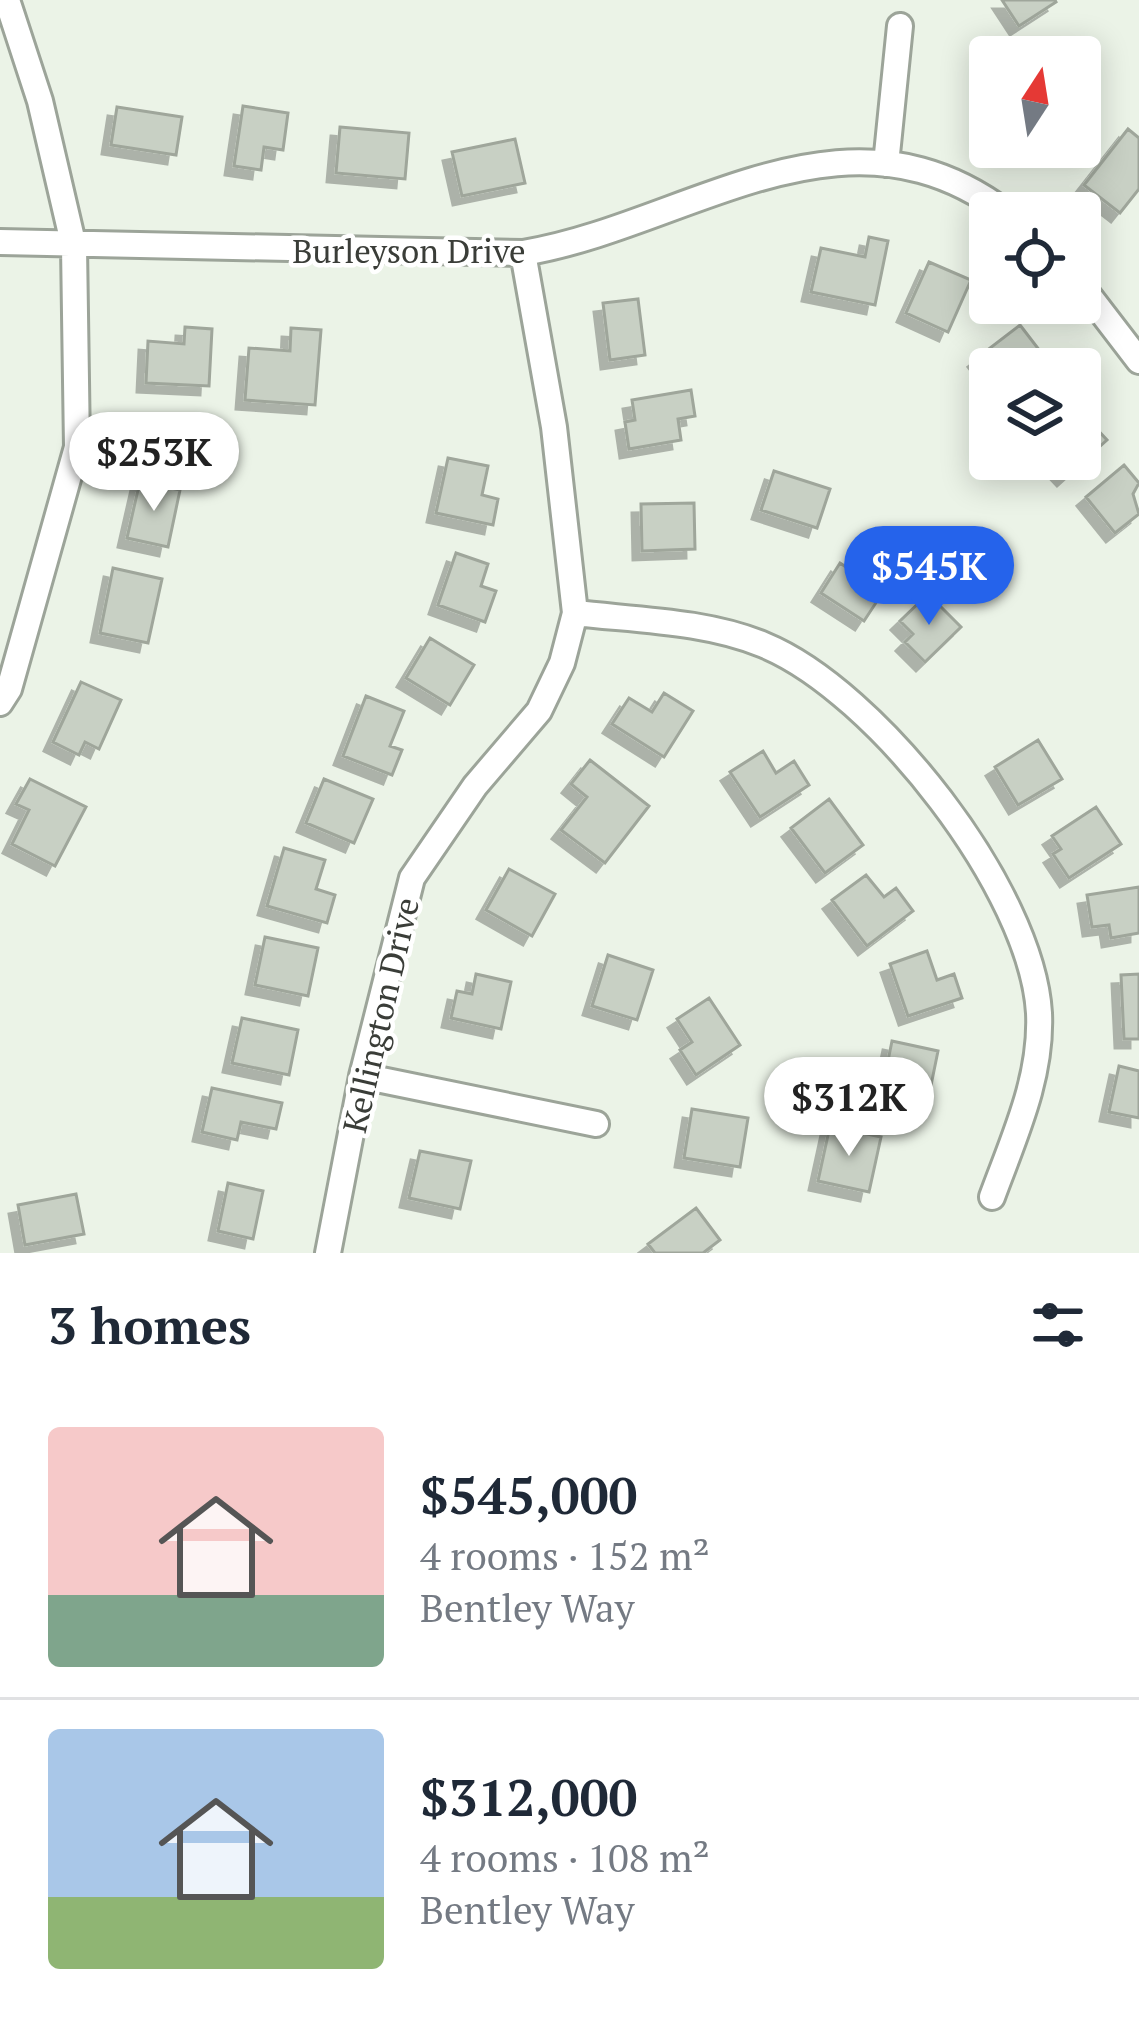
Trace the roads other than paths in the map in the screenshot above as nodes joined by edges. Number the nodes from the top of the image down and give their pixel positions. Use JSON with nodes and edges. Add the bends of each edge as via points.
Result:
{"nodes":[{"id":1,"x":7,"y":0,"type":"edge"},
{"id":2,"x":900,"y":26,"type":"dead end"},
{"id":3,"x":886,"y":164,"type":"junction"},
{"id":4,"x":969,"y":194,"type":"edge"},
{"id":5,"x":0,"y":242,"type":"edge"},
{"id":6,"x":74,"y":247,"type":"junction"},
{"id":7,"x":523,"y":253,"type":"junction"},
{"id":8,"x":1101,"y":311,"type":"edge"},
{"id":9,"x":1139,"y":361,"type":"edge"},
{"id":10,"x":575,"y":614,"type":"junction"},
{"id":11,"x":0,"y":704,"type":"edge"},
{"id":12,"x":362,"y":1076,"type":"junction"},
{"id":13,"x":596,"y":1124,"type":"dead end"},
{"id":14,"x":992,"y":1197,"type":"dead end"},
{"id":15,"x":328,"y":1253,"type":"edge"}],
"edges":[{"from":1,"to":6,"type":"street"},
{"from":2,"to":3,"type":"street"},
{"from":3,"to":4,"type":"street","name":"Burleyson Drive"},
{"from":3,"to":7,"type":"street","name":"Burleyson Drive","via":[[834,161],[763,172],[578,244]]},
{"from":5,"to":6,"type":"street","name":"Burleyson Drive"},
{"from":6,"to":7,"type":"street","name":"Burleyson Drive"},
{"from":6,"to":11,"type":"street","via":[[77,447]]},
{"from":7,"to":10,"type":"street","name":"Kellington Drive"},
{"from":8,"to":9,"type":"street"},
{"from":10,"to":12,"type":"street","name":"Kellington Drive","via":[[539,711],[412,878]]},
{"from":10,"to":14,"type":"street","via":[[690,626],[764,644],[868,716],[940,796],[1005,905],[1039,1007],[1029,1096]]},
{"from":12,"to":13,"type":"street"},
{"from":12,"to":15,"type":"street","name":"Kellington Drive"}]}
